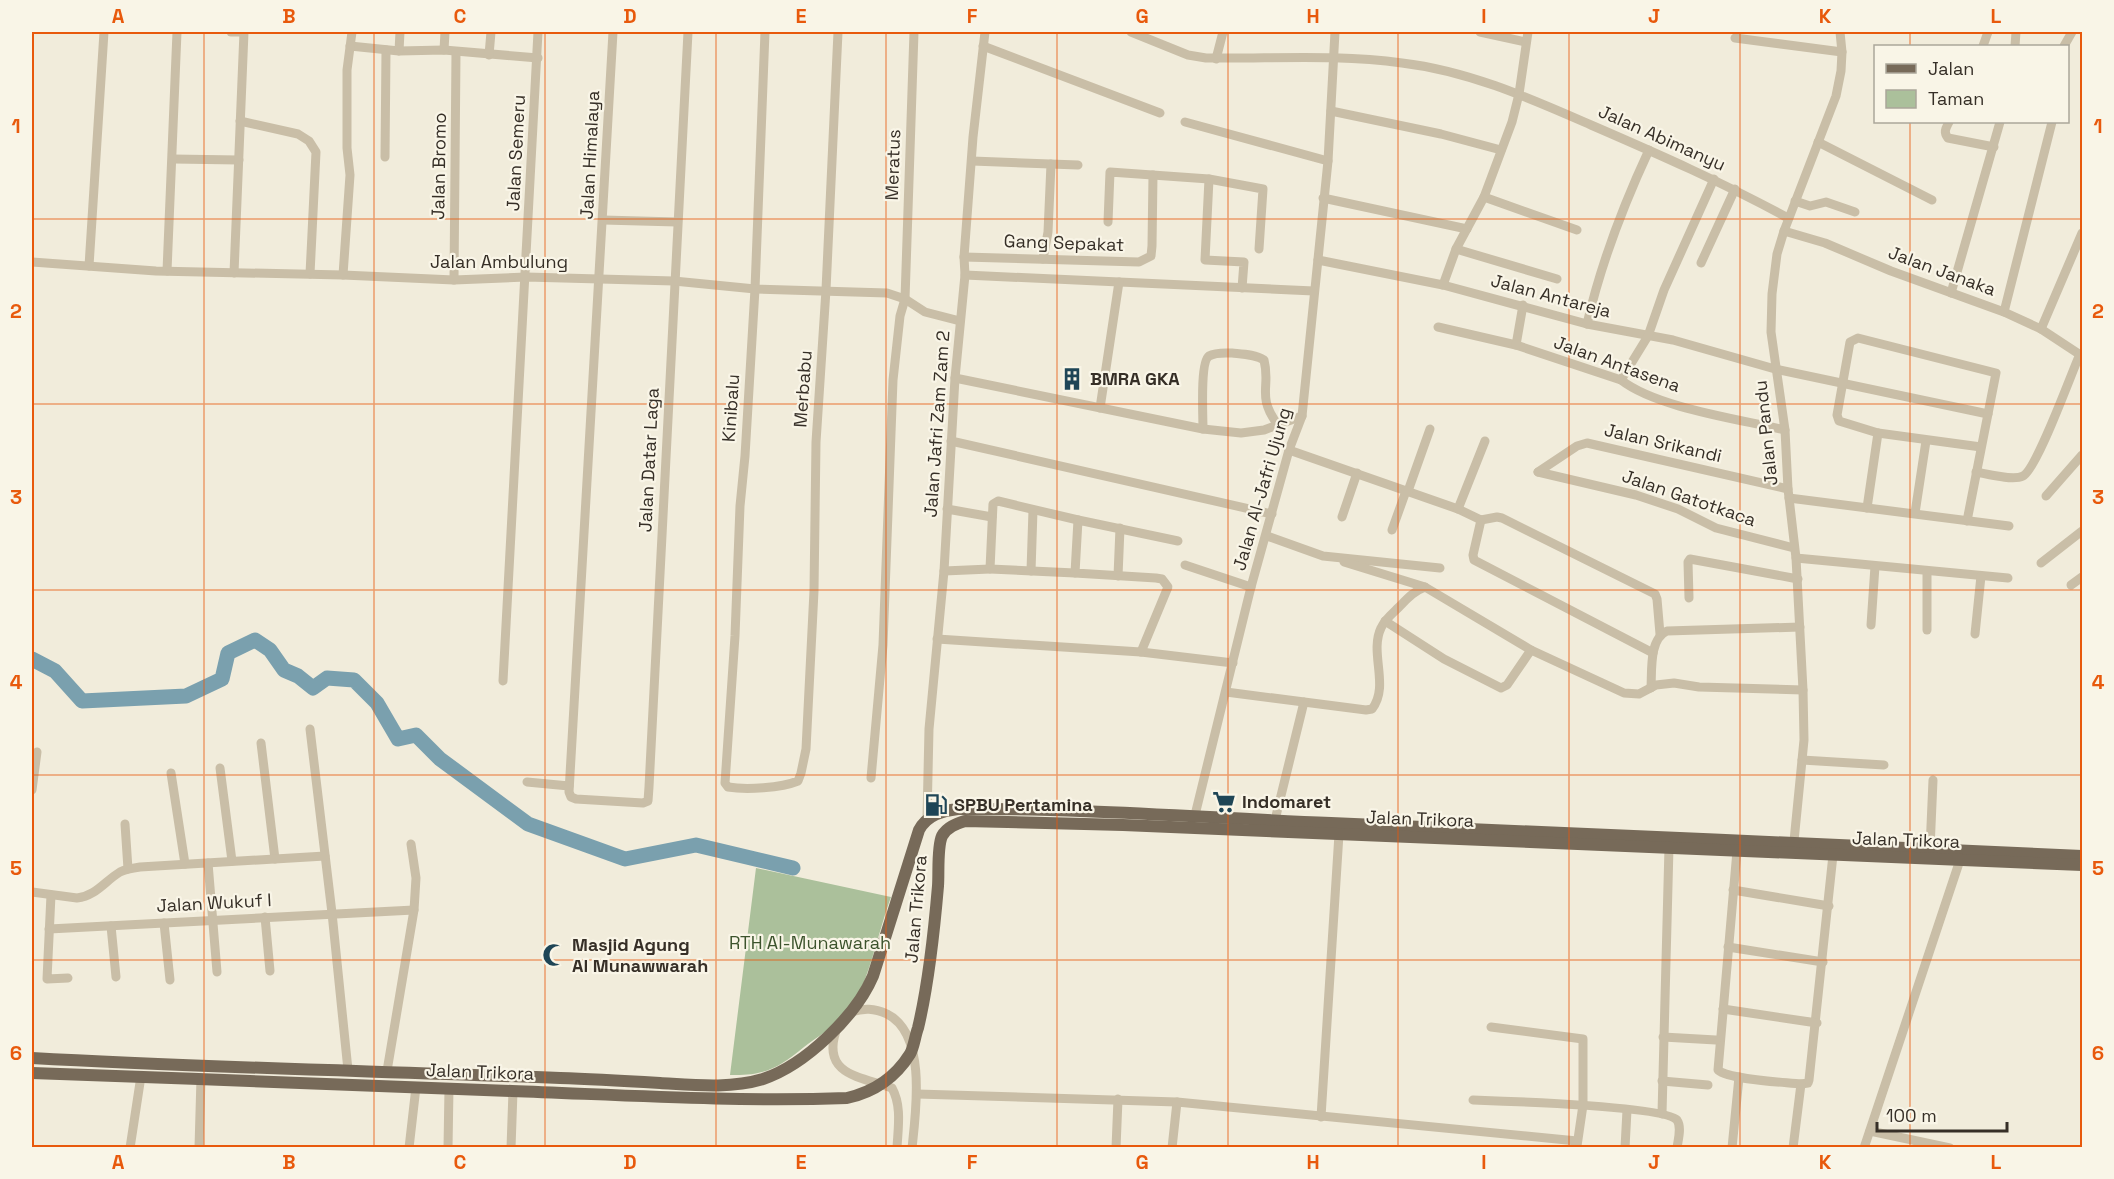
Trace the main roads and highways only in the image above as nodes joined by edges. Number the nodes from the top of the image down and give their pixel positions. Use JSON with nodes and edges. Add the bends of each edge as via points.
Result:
{"nodes":[{"id":1,"x":1105,"y":819,"type":"junction"},
{"id":2,"x":1124,"y":819,"type":"junction"},
{"id":3,"x":1865,"y":851,"type":"junction"},
{"id":4,"x":2082,"y":856,"type":"edge"},
{"id":5,"x":2082,"y":865,"type":"edge"},
{"id":6,"x":32,"y":1058,"type":"edge"},
{"id":7,"x":240,"y":1066,"type":"junction"},
{"id":8,"x":32,"y":1073,"type":"edge"},
{"id":9,"x":601,"y":1079,"type":"junction"},
{"id":10,"x":239,"y":1080,"type":"junction"},
{"id":11,"x":599,"y":1094,"type":"junction"}],
"edges":[{"from":1,"to":2,"type":"main road","name":"Jalan Trikora"},
{"from":1,"to":9,"type":"main road","name":"Jalan Trikora","via":[[958,809],[927,819],[919,830],[867,989],[838,1026],[796,1062],[762,1079],[722,1086]]},
{"from":1,"to":11,"type":"main road","name":"Jalan Trikora","via":[[965,821],[948,829],[940,844],[926,986],[911,1052],[897,1071],[863,1095],[745,1100]]},
{"from":2,"to":3,"type":"main road","name":"Jalan Trikora","via":[[1339,834],[1833,855]]},
{"from":2,"to":3,"type":"main road","name":"Jalan Trikora","via":[[1195,815],[1794,841]]},
{"from":3,"to":4,"type":"main road","name":"Jalan Trikora","via":[[1930,849]]},
{"from":3,"to":5,"type":"main road","name":"Jalan Trikora"},
{"from":6,"to":7,"type":"main road","name":"Jalan Trikora"},
{"from":7,"to":9,"type":"main road","name":"Jalan Trikora"},
{"from":7,"to":10,"type":"main road"},
{"from":8,"to":10,"type":"main road","name":"Jalan Trikora"},
{"from":9,"to":11,"type":"main road"},
{"from":10,"to":11,"type":"main road","name":"Jalan Trikora"}]}
